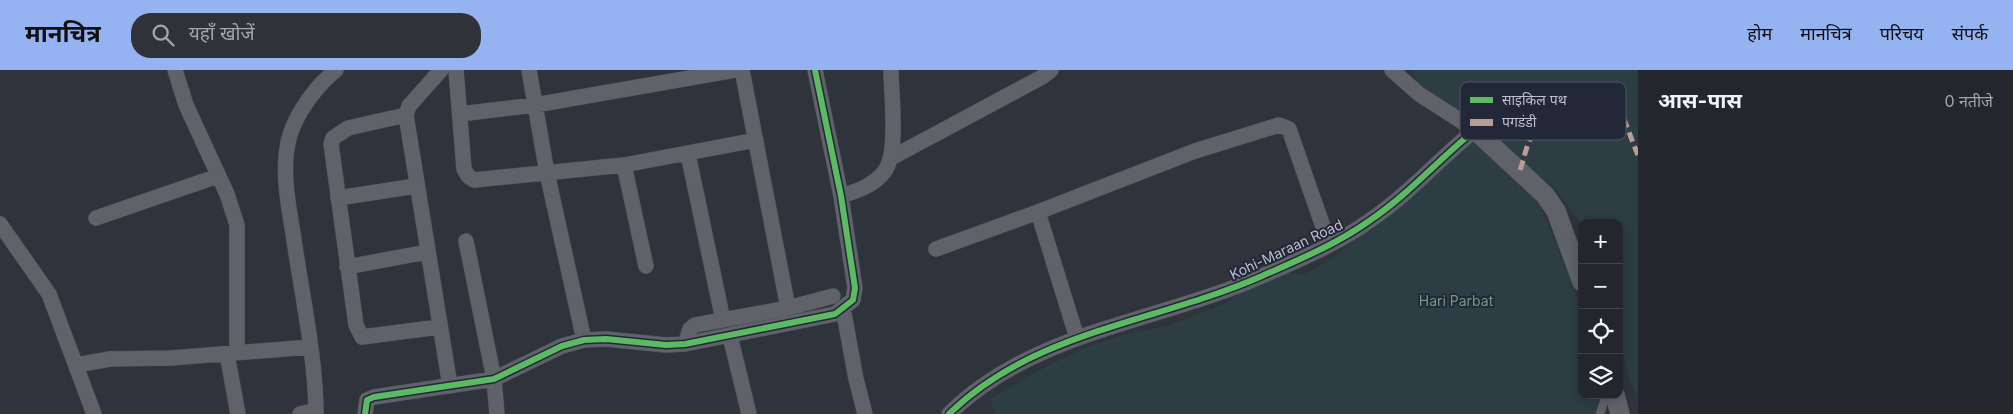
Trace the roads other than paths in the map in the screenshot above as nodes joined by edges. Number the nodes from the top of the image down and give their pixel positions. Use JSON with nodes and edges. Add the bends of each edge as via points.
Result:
{"nodes":[{"id":1,"x":175,"y":70,"type":"edge"},
{"id":2,"x":336,"y":70,"type":"edge"},
{"id":3,"x":442,"y":70,"type":"edge"},
{"id":4,"x":456,"y":70,"type":"edge"},
{"id":5,"x":529,"y":70,"type":"edge"},
{"id":6,"x":735,"y":70,"type":"edge"},
{"id":7,"x":742,"y":70,"type":"edge"},
{"id":8,"x":815,"y":70,"type":"edge"},
{"id":9,"x":891,"y":70,"type":"edge"},
{"id":10,"x":1051,"y":70,"type":"edge"},
{"id":11,"x":1392,"y":70,"type":"edge"},
{"id":12,"x":681,"y":75,"type":"edge"},
{"id":13,"x":535,"y":105,"type":"junction"},
{"id":14,"x":460,"y":114,"type":"junction"},
{"id":15,"x":406,"y":115,"type":"junction"},
{"id":16,"x":1460,"y":120,"type":"edge"},
{"id":17,"x":756,"y":140,"type":"junction"},
{"id":18,"x":1463,"y":140,"type":"edge"},
{"id":19,"x":1486,"y":140,"type":"edge"},
{"id":20,"x":688,"y":154,"type":"junction"},
{"id":21,"x":891,"y":158,"type":"junction"},
{"id":22,"x":624,"y":165,"type":"junction"},
{"id":23,"x":547,"y":173,"type":"junction"},
{"id":24,"x":218,"y":176,"type":"junction"},
{"id":25,"x":416,"y":186,"type":"junction"},
{"id":26,"x":841,"y":196,"type":"junction"},
{"id":27,"x":338,"y":198,"type":"junction"},
{"id":28,"x":1038,"y":212,"type":"junction"},
{"id":29,"x":96,"y":218,"type":"dead end"},
{"id":30,"x":0,"y":224,"type":"edge"},
{"id":31,"x":466,"y":241,"type":"dead end"},
{"id":32,"x":1329,"y":244,"type":"junction"},
{"id":33,"x":936,"y":249,"type":"dead end"},
{"id":34,"x":427,"y":252,"type":"junction"},
{"id":35,"x":646,"y":266,"type":"dead end"},
{"id":36,"x":347,"y":267,"type":"junction"},
{"id":37,"x":1578,"y":271,"type":"edge"},
{"id":38,"x":834,"y":296,"type":"dead end"},
{"id":39,"x":788,"y":308,"type":"junction"},
{"id":40,"x":843,"y":308,"type":"junction"},
{"id":41,"x":723,"y":320,"type":"junction"},
{"id":42,"x":439,"y":327,"type":"junction"},
{"id":43,"x":730,"y":336,"type":"junction"},
{"id":44,"x":1077,"y":338,"type":"junction"},
{"id":45,"x":584,"y":340,"type":"junction"},
{"id":46,"x":685,"y":344,"type":"junction"},
{"id":47,"x":310,"y":347,"type":"junction"},
{"id":48,"x":232,"y":354,"type":"junction"},
{"id":49,"x":76,"y":365,"type":"junction"},
{"id":50,"x":494,"y":379,"type":"junction"},
{"id":51,"x":450,"y":386,"type":"junction"},
{"id":52,"x":316,"y":412,"type":"edge"},
{"id":53,"x":94,"y":414,"type":"edge"},
{"id":54,"x":238,"y":414,"type":"edge"},
{"id":55,"x":300,"y":414,"type":"edge"},
{"id":56,"x":364,"y":414,"type":"edge"},
{"id":57,"x":497,"y":414,"type":"edge"},
{"id":58,"x":749,"y":414,"type":"edge"},
{"id":59,"x":865,"y":414,"type":"edge"},
{"id":60,"x":949,"y":414,"type":"edge"}],
"edges":[{"from":1,"to":24,"type":"street","via":[[186,105]]},
{"from":2,"to":47,"type":"street","via":[[299,115],[290,134],[286,158],[288,200]]},
{"from":3,"to":15,"type":"street","via":[[409,106]]},
{"from":4,"to":14,"type":"street"},
{"from":5,"to":13,"type":"street"},
{"from":6,"to":12,"type":"street"},
{"from":7,"to":17,"type":"street"},
{"from":8,"to":26,"type":"street"},
{"from":9,"to":21,"type":"street"},
{"from":10,"to":21,"type":"street"},
{"from":11,"to":16,"type":"street","via":[[1419,94]]},
{"from":12,"to":13,"type":"street"},
{"from":13,"to":14,"type":"street"},
{"from":13,"to":23,"type":"street"},
{"from":14,"to":23,"type":"street","via":[[462,159],[468,176],[474,180]]},
{"from":15,"to":25,"type":"street"},
{"from":15,"to":27,"type":"street","via":[[348,128],[333,138]]},
{"from":17,"to":20,"type":"street"},
{"from":17,"to":39,"type":"street"},
{"from":18,"to":32,"type":"street","name":"Kohi-Maraan Road","via":[[1370,221]]},
{"from":19,"to":37,"type":"street","via":[[1546,195],[1556,211]]},
{"from":20,"to":22,"type":"street"},
{"from":20,"to":41,"type":"street"},
{"from":21,"to":26,"type":"street","via":[[885,172],[873,183],[860,191]]},
{"from":22,"to":23,"type":"street"},
{"from":22,"to":35,"type":"street"},
{"from":23,"to":45,"type":"street"},
{"from":24,"to":29,"type":"street"},
{"from":24,"to":48,"type":"street","via":[[237,225]]},
{"from":25,"to":27,"type":"street"},
{"from":25,"to":34,"type":"street"},
{"from":26,"to":40,"type":"street","via":[[855,288],[853,300]]},
{"from":27,"to":36,"type":"street"},
{"from":28,"to":32,"type":"street","via":[[1194,151],[1279,125],[1289,129]]},
{"from":28,"to":33,"type":"street"},
{"from":28,"to":44,"type":"street"},
{"from":30,"to":49,"type":"street","via":[[49,294]]},
{"from":31,"to":50,"type":"street"},
{"from":32,"to":44,"type":"street","name":"Kohi-Maraan Road","via":[[1234,288]]},
{"from":34,"to":36,"type":"street"},
{"from":34,"to":42,"type":"street"},
{"from":36,"to":42,"type":"street","via":[[356,325],[362,337]]},
{"from":38,"to":39,"type":"street"},
{"from":39,"to":41,"type":"street"},
{"from":40,"to":43,"type":"street","via":[[835,314]]},
{"from":40,"to":59,"type":"street"},
{"from":41,"to":46,"type":"street","via":[[692,327]]},
{"from":42,"to":51,"type":"street"},
{"from":43,"to":46,"type":"street"},
{"from":43,"to":58,"type":"street"},
{"from":44,"to":60,"type":"street","name":"Kohi-Maraan Road","via":[[995,377]]},
{"from":45,"to":46,"type":"street"},
{"from":45,"to":50,"type":"street","via":[[544,354]]},
{"from":47,"to":48,"type":"street"},
{"from":47,"to":52,"type":"street"},
{"from":48,"to":49,"type":"street","via":[[110,359]]},
{"from":48,"to":54,"type":"street"},
{"from":49,"to":53,"type":"street"},
{"from":50,"to":51,"type":"street"},
{"from":50,"to":57,"type":"street"},
{"from":51,"to":56,"type":"street","via":[[374,397],[367,400]]},
{"from":52,"to":55,"type":"street"}]}
